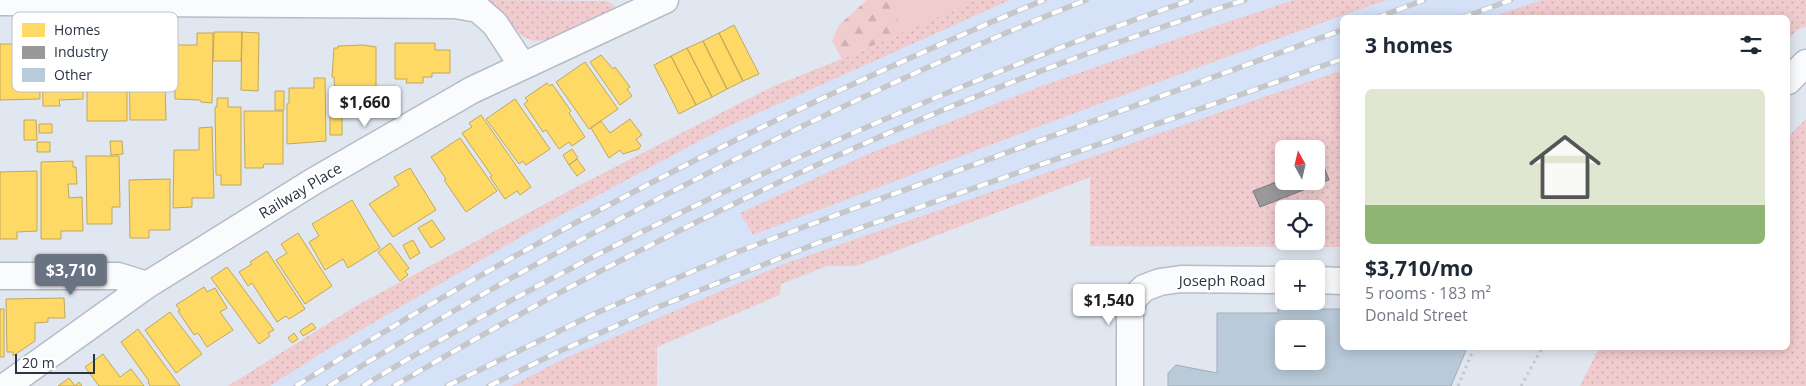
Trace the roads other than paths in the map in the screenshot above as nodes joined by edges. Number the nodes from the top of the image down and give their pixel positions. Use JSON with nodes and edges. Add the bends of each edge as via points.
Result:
{"nodes":[{"id":1,"x":665,"y":0,"type":"edge"},
{"id":2,"x":2,"y":1,"type":"edge"},
{"id":3,"x":29,"y":1,"type":"edge"},
{"id":4,"x":401,"y":2,"type":"edge"},
{"id":5,"x":623,"y":13,"type":"edge"},
{"id":6,"x":1806,"y":63,"type":"edge"},
{"id":7,"x":522,"y":65,"type":"junction"},
{"id":8,"x":1790,"y":79,"type":"edge"},
{"id":9,"x":0,"y":276,"type":"edge"},
{"id":10,"x":1275,"y":280,"type":"edge"},
{"id":11,"x":1325,"y":280,"type":"edge"},
{"id":12,"x":1340,"y":281,"type":"edge"},
{"id":13,"x":147,"y":284,"type":"junction"},
{"id":14,"x":6,"y":386,"type":"edge"},
{"id":15,"x":1130,"y":386,"type":"edge"}],
"edges":[{"from":1,"to":5,"type":"street","name":"Railway Place"},
{"from":2,"to":3,"type":"street"},
{"from":3,"to":4,"type":"street"},
{"from":4,"to":7,"type":"street","via":[[478,9],[495,24]]},
{"from":5,"to":7,"type":"street","name":"Railway Place"},
{"from":6,"to":8,"type":"street"},
{"from":7,"to":13,"type":"street","name":"Railway Place","via":[[322,176]]},
{"from":9,"to":13,"type":"street","via":[[118,276]]},
{"from":10,"to":15,"type":"street","name":"Joseph Road","via":[[1181,279],[1144,288],[1135,297],[1130,310]]},
{"from":11,"to":12,"type":"street"},
{"from":13,"to":14,"type":"street","name":"Railway Place"}]}
